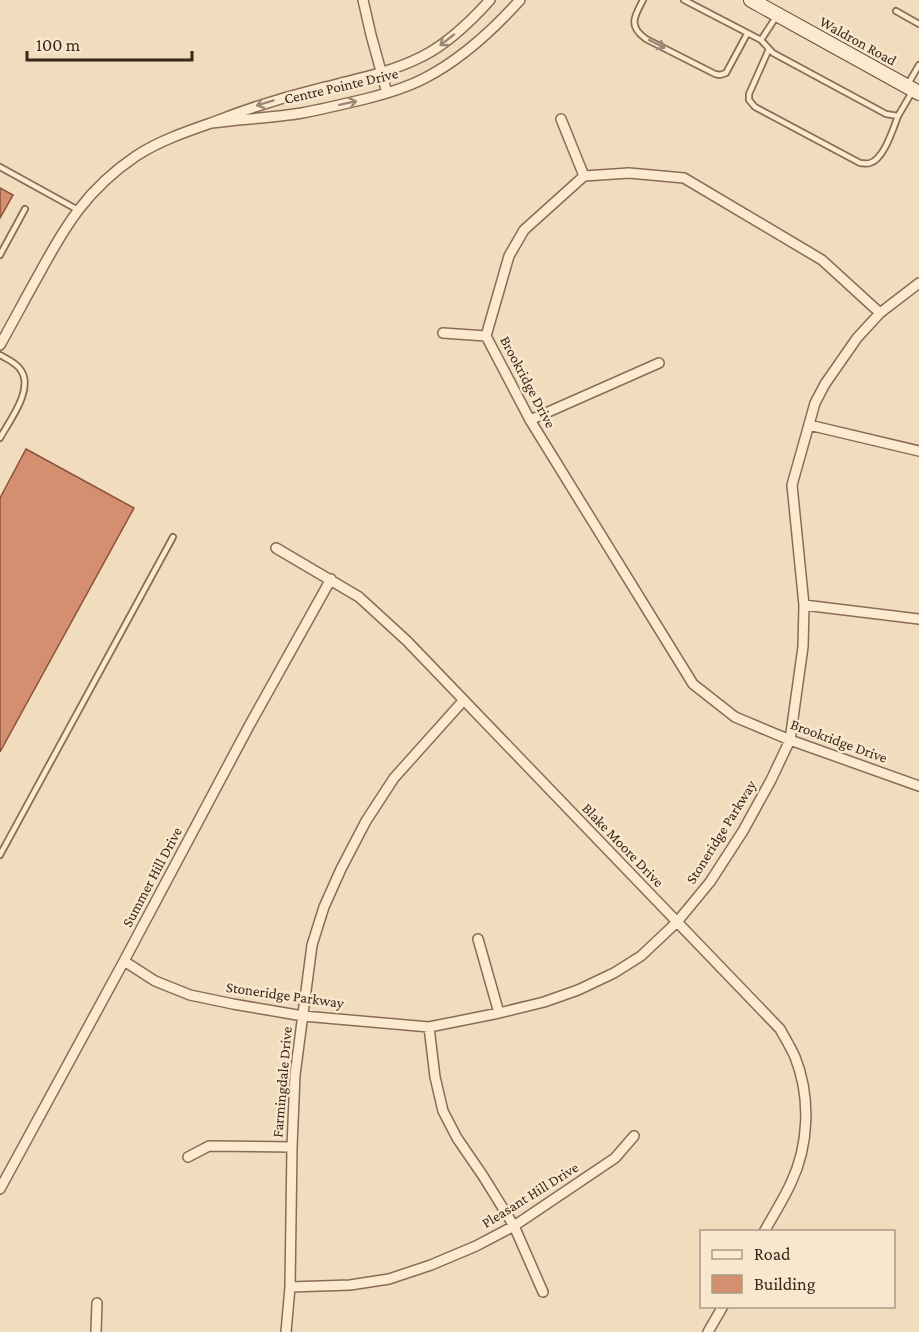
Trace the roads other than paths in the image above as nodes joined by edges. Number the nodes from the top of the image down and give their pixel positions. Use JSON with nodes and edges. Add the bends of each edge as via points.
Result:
{"nodes":[{"id":1,"x":363,"y":0,"type":"edge"},
{"id":2,"x":490,"y":0,"type":"edge"},
{"id":3,"x":520,"y":0,"type":"edge"},
{"id":4,"x":644,"y":0,"type":"edge"},
{"id":5,"x":684,"y":0,"type":"edge"},
{"id":6,"x":751,"y":0,"type":"edge"},
{"id":7,"x":771,"y":8,"type":"edge"},
{"id":8,"x":896,"y":11,"type":"dead end"},
{"id":9,"x":919,"y":24,"type":"edge"},
{"id":10,"x":747,"y":34,"type":"junction"},
{"id":11,"x":760,"y":40,"type":"junction"},
{"id":12,"x":769,"y":49,"type":"junction"},
{"id":13,"x":919,"y":66,"type":"edge"},
{"id":14,"x":381,"y":73,"type":"junction"},
{"id":15,"x":913,"y":90,"type":"edge"},
{"id":16,"x":387,"y":93,"type":"junction"},
{"id":17,"x":898,"y":116,"type":"junction"},
{"id":18,"x":561,"y":119,"type":"dead end"},
{"id":19,"x":211,"y":123,"type":"junction"},
{"id":20,"x":0,"y":167,"type":"edge"},
{"id":21,"x":584,"y":176,"type":"junction"},
{"id":22,"x":25,"y":209,"type":"dead end"},
{"id":23,"x":78,"y":210,"type":"junction"},
{"id":24,"x":0,"y":255,"type":"edge"},
{"id":25,"x":919,"y":283,"type":"edge"},
{"id":26,"x":880,"y":313,"type":"junction"},
{"id":27,"x":443,"y":333,"type":"dead end"},
{"id":28,"x":486,"y":336,"type":"junction"},
{"id":29,"x":0,"y":345,"type":"edge"},
{"id":30,"x":0,"y":355,"type":"edge"},
{"id":31,"x":660,"y":363,"type":"dead end"},
{"id":32,"x":530,"y":420,"type":"junction"},
{"id":33,"x":809,"y":425,"type":"junction"},
{"id":34,"x":0,"y":438,"type":"edge"},
{"id":35,"x":919,"y":451,"type":"edge"},
{"id":36,"x":173,"y":537,"type":"dead end"},
{"id":37,"x":276,"y":548,"type":"dead end"},
{"id":38,"x":331,"y":579,"type":"junction"},
{"id":39,"x":804,"y":605,"type":"junction"},
{"id":40,"x":919,"y":619,"type":"edge"},
{"id":41,"x":463,"y":701,"type":"junction"},
{"id":42,"x":790,"y":740,"type":"junction"},
{"id":43,"x":919,"y":786,"type":"edge"},
{"id":44,"x":0,"y":855,"type":"edge"},
{"id":45,"x":677,"y":922,"type":"junction"},
{"id":46,"x":478,"y":939,"type":"dead end"},
{"id":47,"x":124,"y":961,"type":"junction"},
{"id":48,"x":500,"y":1013,"type":"junction"},
{"id":49,"x":303,"y":1016,"type":"junction"},
{"id":50,"x":429,"y":1027,"type":"junction"},
{"id":51,"x":634,"y":1136,"type":"dead end"},
{"id":52,"x":292,"y":1147,"type":"junction"},
{"id":53,"x":188,"y":1157,"type":"dead end"},
{"id":54,"x":0,"y":1189,"type":"edge"},
{"id":55,"x":514,"y":1226,"type":"junction"},
{"id":56,"x":765,"y":1230,"type":"edge"},
{"id":57,"x":290,"y":1287,"type":"junction"},
{"id":58,"x":543,"y":1292,"type":"dead end"},
{"id":59,"x":98,"y":1303,"type":"dead end"},
{"id":60,"x":722,"y":1308,"type":"edge"},
{"id":61,"x":96,"y":1332,"type":"edge"},
{"id":62,"x":286,"y":1332,"type":"edge"},
{"id":63,"x":708,"y":1332,"type":"edge"}],
"edges":[{"from":1,"to":14,"type":"street"},
{"from":2,"to":14,"type":"street","name":"Centre Pointe Drive","one_way":true,"via":[[432,51]]},
{"from":3,"to":16,"type":"street","name":"Centre Pointe Drive","via":[[462,56],[425,78]]},
{"from":4,"to":10,"type":"lane","one_way":true,"via":[[634,21],[638,33],[715,74],[726,73]]},
{"from":5,"to":10,"type":"lane"},
{"from":6,"to":7,"type":"main road","name":"Waldron Road"},
{"from":7,"to":11,"type":"lane"},
{"from":7,"to":15,"type":"main road","name":"Waldron Road"},
{"from":8,"to":9,"type":"lane"},
{"from":10,"to":11,"type":"lane"},
{"from":11,"to":12,"type":"lane"},
{"from":12,"to":17,"type":"lane","via":[[886,114]]},
{"from":12,"to":17,"type":"lane","via":[[749,100],[755,107],[860,162],[876,160]]},
{"from":13,"to":15,"type":"lane"},
{"from":14,"to":16,"type":"street"},
{"from":14,"to":19,"type":"street","name":"Centre Pointe Drive","one_way":true,"via":[[278,99]]},
{"from":15,"to":17,"type":"lane"},
{"from":19,"to":16,"type":"street","name":"Centre Pointe Drive","one_way":true,"via":[[302,113]]},
{"from":18,"to":21,"type":"street"},
{"from":19,"to":23,"type":"street","name":"Centre Pointe Drive","via":[[178,134],[137,155],[101,183]]},
{"from":20,"to":23,"type":"lane"},
{"from":21,"to":26,"type":"street","via":[[628,173],[684,178],[822,260]]},
{"from":21,"to":28,"type":"street","name":"Brookridge Drive","via":[[524,230],[509,256]]},
{"from":22,"to":24,"type":"lane"},
{"from":23,"to":29,"type":"street","name":"Centre Pointe Drive"},
{"from":25,"to":26,"type":"street","name":"Stoneridge Parkway"},
{"from":26,"to":33,"type":"street","name":"Stoneridge Parkway","via":[[825,384]]},
{"from":27,"to":28,"type":"street"},
{"from":28,"to":32,"type":"street","name":"Brookridge Drive"},
{"from":30,"to":34,"type":"lane","via":[[19,368],[26,383]]},
{"from":31,"to":32,"type":"street"},
{"from":32,"to":42,"type":"street","name":"Brookridge Drive","via":[[693,684],[735,717]]},
{"from":33,"to":35,"type":"street"},
{"from":33,"to":39,"type":"street","name":"Stoneridge Parkway","via":[[792,485]]},
{"from":36,"to":44,"type":"lane"},
{"from":37,"to":38,"type":"street","name":"Blake Moore Drive"},
{"from":38,"to":41,"type":"street","name":"Blake Moore Drive","via":[[367,604]]},
{"from":38,"to":47,"type":"street","name":"Summer Hill Drive"},
{"from":39,"to":40,"type":"street"},
{"from":39,"to":42,"type":"street","name":"Stoneridge Parkway","via":[[803,647]]},
{"from":41,"to":45,"type":"street","name":"Blake Moore Drive"},
{"from":41,"to":49,"type":"street","name":"Farmingdale Drive","via":[[394,778],[341,869],[312,945]]},
{"from":42,"to":43,"type":"street","name":"Brookridge Drive"},
{"from":42,"to":45,"type":"street","name":"Stoneridge Parkway","via":[[743,831],[710,882]]},
{"from":45,"to":48,"type":"street","name":"Stoneridge Parkway","via":[[641,956],[614,973],[544,1002]]},
{"from":45,"to":56,"type":"street","name":"Blake Moore Drive","via":[[780,1029],[795,1057],[804,1088],[803,1146],[792,1182]]},
{"from":46,"to":48,"type":"street"},
{"from":47,"to":49,"type":"street","name":"Stoneridge Parkway","via":[[155,981],[190,995]]},
{"from":47,"to":54,"type":"street","name":"Summer Hill Drive"},
{"from":48,"to":50,"type":"street","name":"Stoneridge Parkway"},
{"from":49,"to":50,"type":"street","name":"Stoneridge Parkway"},
{"from":49,"to":52,"type":"street","name":"Farmingdale Drive","via":[[295,1075]]},
{"from":50,"to":55,"type":"street","via":[[443,1112]]},
{"from":51,"to":55,"type":"street","name":"Pleasant Hill Drive","via":[[615,1158]]},
{"from":52,"to":53,"type":"street","via":[[209,1146]]},
{"from":52,"to":57,"type":"street","name":"Farmingdale Drive"},
{"from":55,"to":57,"type":"street","name":"Pleasant Hill Drive","via":[[476,1246],[389,1279]]},
{"from":55,"to":58,"type":"street"},
{"from":57,"to":62,"type":"street","name":"Farmingdale Drive"},
{"from":59,"to":61,"type":"street"},
{"from":60,"to":63,"type":"street"}]}
